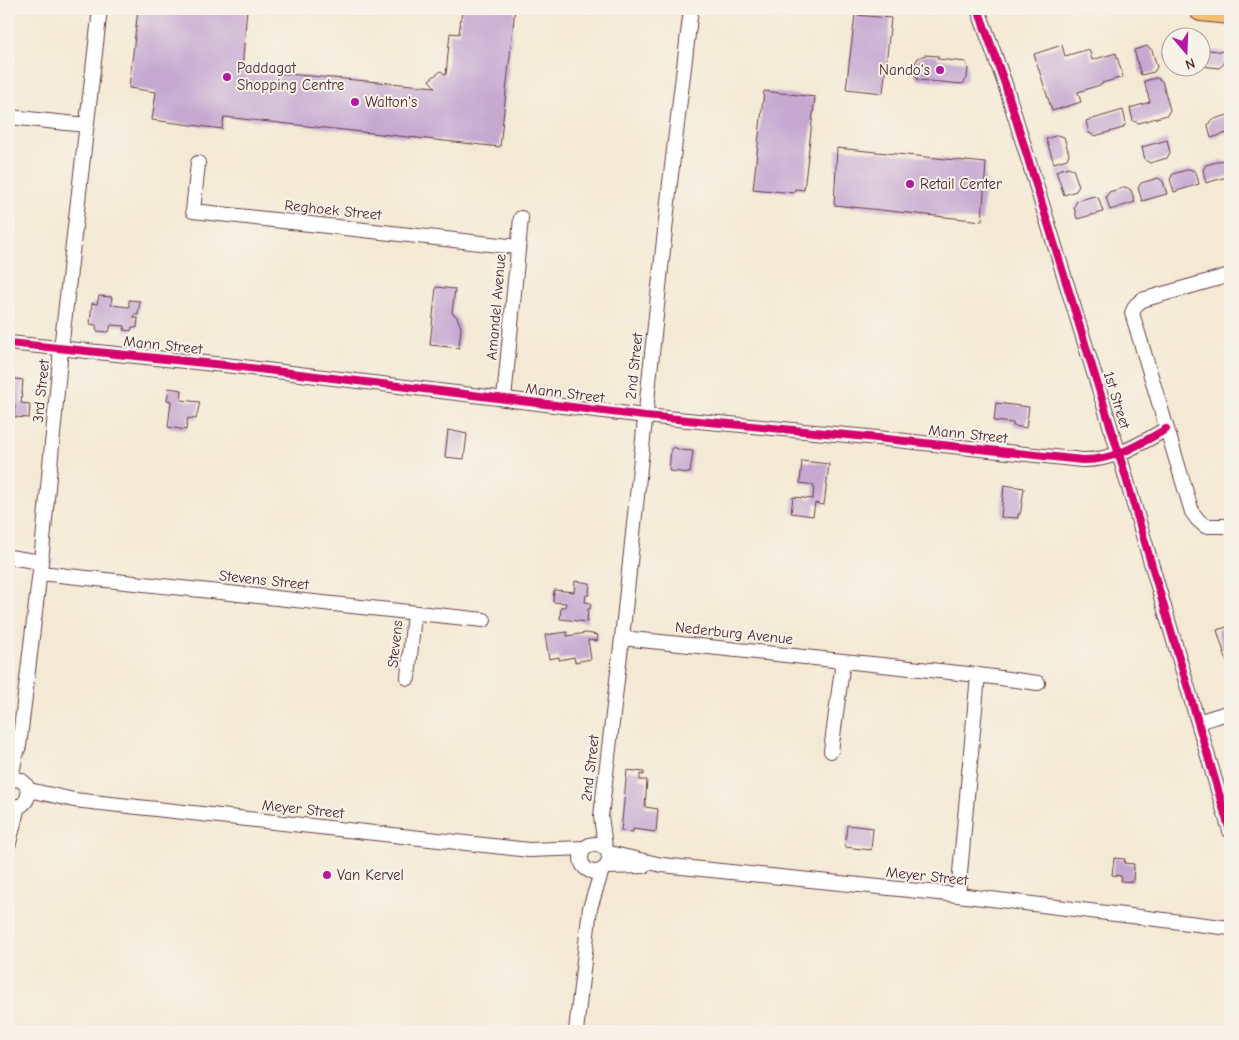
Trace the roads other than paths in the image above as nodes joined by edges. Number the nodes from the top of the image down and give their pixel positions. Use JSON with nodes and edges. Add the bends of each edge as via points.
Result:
{"nodes":[{"id":1,"x":100,"y":9,"type":"edge"},
{"id":2,"x":691,"y":9,"type":"edge"},
{"id":3,"x":978,"y":9,"type":"edge"},
{"id":4,"x":1201,"y":9,"type":"edge"},
{"id":5,"x":1230,"y":12,"type":"edge"},
{"id":6,"x":9,"y":117,"type":"edge"},
{"id":7,"x":86,"y":125,"type":"junction"},
{"id":8,"x":198,"y":163,"type":"dead end"},
{"id":9,"x":521,"y":218,"type":"dead end"},
{"id":10,"x":518,"y":247,"type":"junction"},
{"id":11,"x":1230,"y":275,"type":"edge"},
{"id":12,"x":9,"y":343,"type":"edge"},
{"id":13,"x":61,"y":349,"type":"junction"},
{"id":14,"x":504,"y":399,"type":"junction"},
{"id":15,"x":645,"y":416,"type":"junction"},
{"id":16,"x":1166,"y":429,"type":"junction"},
{"id":17,"x":1119,"y":454,"type":"junction"},
{"id":18,"x":1230,"y":526,"type":"edge"},
{"id":19,"x":9,"y":557,"type":"edge"},
{"id":20,"x":41,"y":568,"type":"junction"},
{"id":21,"x":414,"y":613,"type":"junction"},
{"id":22,"x":484,"y":620,"type":"dead end"},
{"id":23,"x":622,"y":638,"type":"junction"},
{"id":24,"x":843,"y":661,"type":"junction"},
{"id":25,"x":978,"y":675,"type":"junction"},
{"id":26,"x":408,"y":678,"type":"dead end"},
{"id":27,"x":1038,"y":683,"type":"dead end"},
{"id":28,"x":1230,"y":712,"type":"edge"},
{"id":29,"x":1198,"y":722,"type":"junction"},
{"id":30,"x":831,"y":751,"type":"dead end"},
{"id":31,"x":18,"y":792,"type":"edge"},
{"id":32,"x":1230,"y":831,"type":"edge"},
{"id":33,"x":9,"y":838,"type":"edge"},
{"id":34,"x":597,"y":848,"type":"junction"},
{"id":35,"x":529,"y":850,"type":"junction"},
{"id":36,"x":662,"y":865,"type":"junction"},
{"id":37,"x":585,"y":866,"type":"junction"},
{"id":38,"x":604,"y":869,"type":"junction"},
{"id":39,"x":958,"y":895,"type":"junction"},
{"id":40,"x":590,"y":908,"type":"junction"},
{"id":41,"x":1230,"y":922,"type":"edge"},
{"id":42,"x":1188,"y":923,"type":"junction"},
{"id":43,"x":1230,"y":928,"type":"edge"},
{"id":44,"x":576,"y":1031,"type":"edge"}],
"edges":[{"from":1,"to":7,"type":"street","name":"3rd Street"},
{"from":2,"to":15,"type":"street","name":"2nd Street"},
{"from":3,"to":17,"type":"street","name":"1st Street","via":[[1006,84]]},
{"from":4,"to":5,"type":"highway"},
{"from":6,"to":7,"type":"street"},
{"from":7,"to":13,"type":"street","name":"3rd Street"},
{"from":8,"to":10,"type":"street","name":"Reghoek Street","via":[[193,211]]},
{"from":9,"to":10,"type":"street","name":"Amandel Avenue"},
{"from":10,"to":14,"type":"street","name":"Amandel Avenue"},
{"from":11,"to":16,"type":"street","via":[[1142,300],[1132,313]]},
{"from":12,"to":13,"type":"street","name":"Mann Street"},
{"from":13,"to":14,"type":"street","name":"Mann Street","via":[[234,366]]},
{"from":13,"to":20,"type":"street","name":"3rd Street"},
{"from":14,"to":15,"type":"street","name":"Mann Street"},
{"from":15,"to":17,"type":"street","name":"Mann Street","via":[[1082,460]]},
{"from":15,"to":23,"type":"street","name":"2nd Street"},
{"from":16,"to":17,"type":"street","name":"Mann Street"},
{"from":16,"to":18,"type":"street","via":[[1192,512],[1205,526]]},
{"from":17,"to":29,"type":"street","name":"1st Street"},
{"from":19,"to":20,"type":"street","name":"Stevens Street"},
{"from":20,"to":21,"type":"street","name":"Stevens Street","via":[[54,573]]},
{"from":20,"to":31,"type":"street","name":"3rd Street","via":[[19,746]]},
{"from":21,"to":22,"type":"street","name":"Stevens Street"},
{"from":21,"to":26,"type":"street","name":"Stevens"},
{"from":23,"to":24,"type":"street","name":"Nederburg Avenue"},
{"from":23,"to":34,"type":"street","name":"2nd Street"},
{"from":24,"to":25,"type":"street","name":"Nederburg Avenue"},
{"from":24,"to":30,"type":"street"},
{"from":25,"to":27,"type":"street","name":"Nederburg Avenue"},
{"from":25,"to":39,"type":"street"},
{"from":28,"to":29,"type":"street"},
{"from":29,"to":32,"type":"street","name":"1st Street"},
{"from":31,"to":33,"type":"street","name":"3rd Street"},
{"from":31,"to":35,"type":"street","name":"Meyer Street"},
{"from":34,"to":35,"type":"street","name":"Meyer Street"},
{"from":34,"to":36,"type":"street","name":"Meyer Street"},
{"from":34,"to":37,"type":"street","via":[[581,855]]},
{"from":34,"to":38,"type":"street","via":[[610,858]]},
{"from":35,"to":37,"type":"street","name":"Meyer Street"},
{"from":36,"to":38,"type":"street","name":"Meyer Street"},
{"from":36,"to":39,"type":"street","name":"Meyer Street"},
{"from":37,"to":38,"type":"street","via":[[597,872]]},
{"from":37,"to":40,"type":"street"},
{"from":38,"to":40,"type":"street"},
{"from":39,"to":42,"type":"street","name":"Meyer Street"},
{"from":40,"to":44,"type":"street"},
{"from":41,"to":42,"type":"street","name":"Meyer Street"},
{"from":42,"to":43,"type":"street","name":"Meyer Street"}]}
